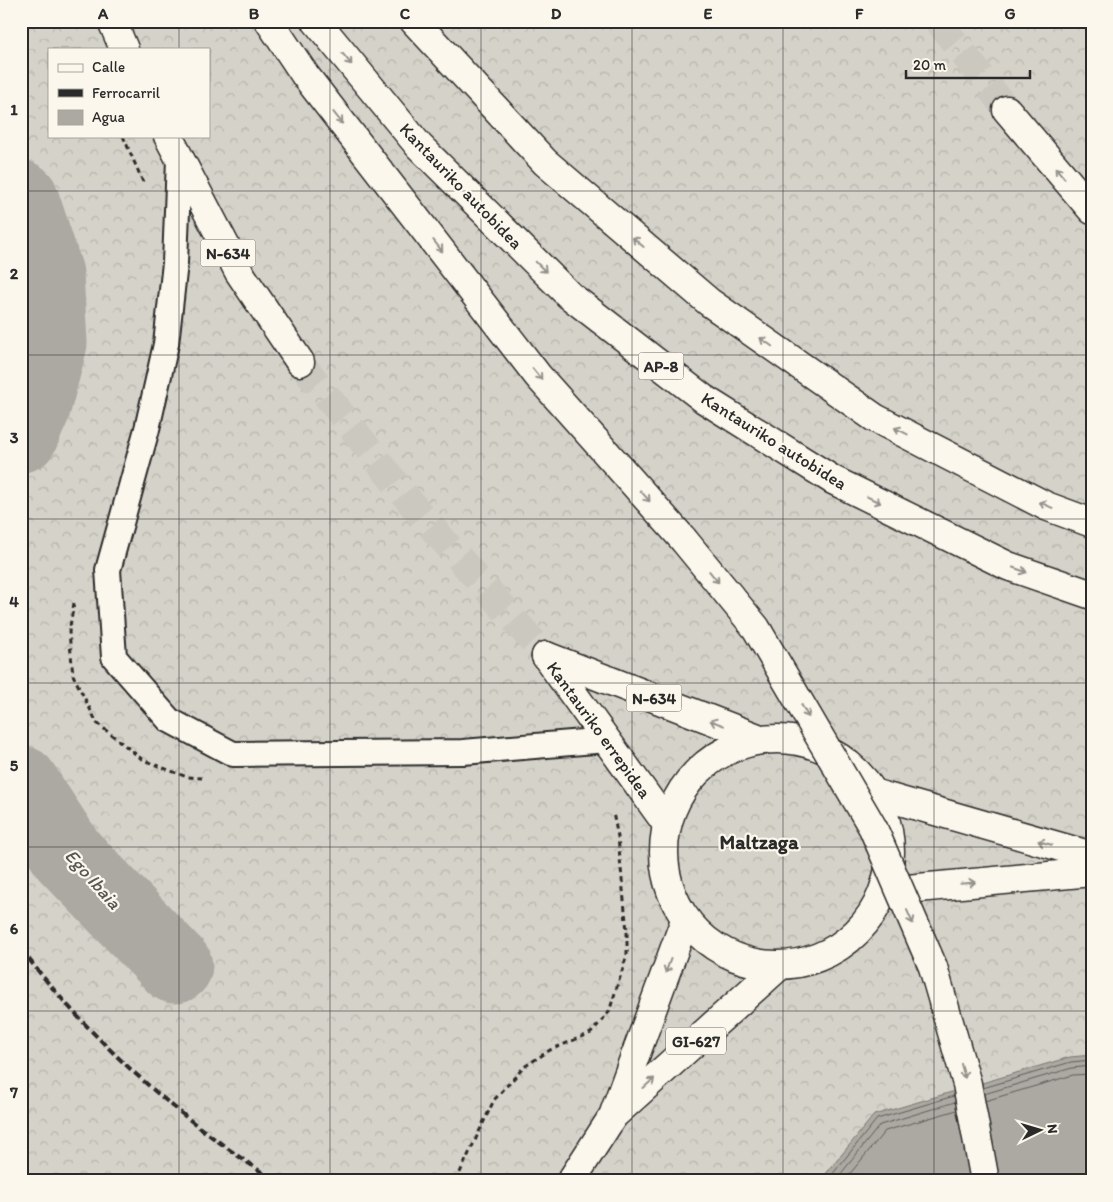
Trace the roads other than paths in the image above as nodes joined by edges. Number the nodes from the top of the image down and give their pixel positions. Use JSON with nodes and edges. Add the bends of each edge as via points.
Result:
{"nodes":[{"id":1,"x":112,"y":21,"type":"edge"},
{"id":2,"x":269,"y":21,"type":"edge"},
{"id":3,"x":316,"y":21,"type":"edge"},
{"id":4,"x":420,"y":27,"type":"edge"},
{"id":5,"x":124,"y":48,"type":"edge"},
{"id":6,"x":1007,"y":110,"type":"tunnel mouth"},
{"id":7,"x":174,"y":147,"type":"edge"},
{"id":8,"x":1092,"y":210,"type":"edge"},
{"id":9,"x":300,"y":362,"type":"tunnel mouth"},
{"id":10,"x":1092,"y":523,"type":"edge"},
{"id":11,"x":1092,"y":595,"type":"edge"},
{"id":12,"x":607,"y":740,"type":"junction"},
{"id":13,"x":763,"y":740,"type":"junction"},
{"id":14,"x":876,"y":794,"type":"junction"},
{"id":15,"x":666,"y":822,"type":"junction"},
{"id":16,"x":1092,"y":856,"type":"edge"},
{"id":17,"x":1092,"y":872,"type":"edge"},
{"id":18,"x":884,"y":890,"type":"junction"},
{"id":19,"x":685,"y":920,"type":"junction"},
{"id":20,"x":778,"y":967,"type":"junction"},
{"id":21,"x":613,"y":1116,"type":"junction"},
{"id":22,"x":571,"y":1181,"type":"edge"},
{"id":23,"x":985,"y":1181,"type":"edge"}],
"edges":[{"from":1,"to":5,"type":"main road"},
{"from":2,"to":23,"type":"main road","one_way":true,"bridge":true,"via":[[305,75],[538,376],[683,539],[756,628],[873,828],[933,967],[967,1084]]},
{"from":3,"to":11,"type":"main road","name":"Kantauriko autobidea","number":"AP-8","one_way":true,"via":[[418,146],[569,295],[704,399],[833,480],[1008,566]]},
{"from":10,"to":4,"type":"main road","one_way":true,"via":[[1046,506],[875,418],[709,302],[544,162]]},
{"from":8,"to":6,"type":"main road","one_way":true},
{"from":7,"to":9,"type":"main road","number":"N-634","via":[[238,272]]},
{"from":7,"to":12,"type":"lane","via":[[175,263],[166,344],[147,429],[108,570],[114,657],[169,720],[233,754],[463,752]]},
{"from":13,"to":12,"type":"main road","name":"Kantauriko errepidea","number":"N-634","one_way":true,"via":[[546,656]]},
{"from":12,"to":15,"type":"main road","name":"Kantauriko errepidea","number":"N-634"},
{"from":13,"to":14,"type":"main road","number":"N-634","via":[[780,737],[823,746],[856,768]]},
{"from":13,"to":15,"type":"main road","number":"N-634","via":[[731,746],[689,778]]},
{"from":16,"to":14,"type":"main road","one_way":true},
{"from":14,"to":18,"type":"main road","number":"N-634","via":[[886,816],[891,845]]},
{"from":15,"to":19,"type":"main road","number":"N-634","via":[[663,868]]},
{"from":18,"to":17,"type":"main road","one_way":true},
{"from":18,"to":20,"type":"main road","number":"N-634","via":[[871,918],[843,946],[817,959]]},
{"from":19,"to":20,"type":"main road","number":"N-634","via":[[723,953]]},
{"from":19,"to":21,"type":"main road","number":"GI-627","one_way":true},
{"from":21,"to":20,"type":"main road","number":"GI-627","one_way":true},
{"from":21,"to":22,"type":"main road","number":"GI-627"}]}
